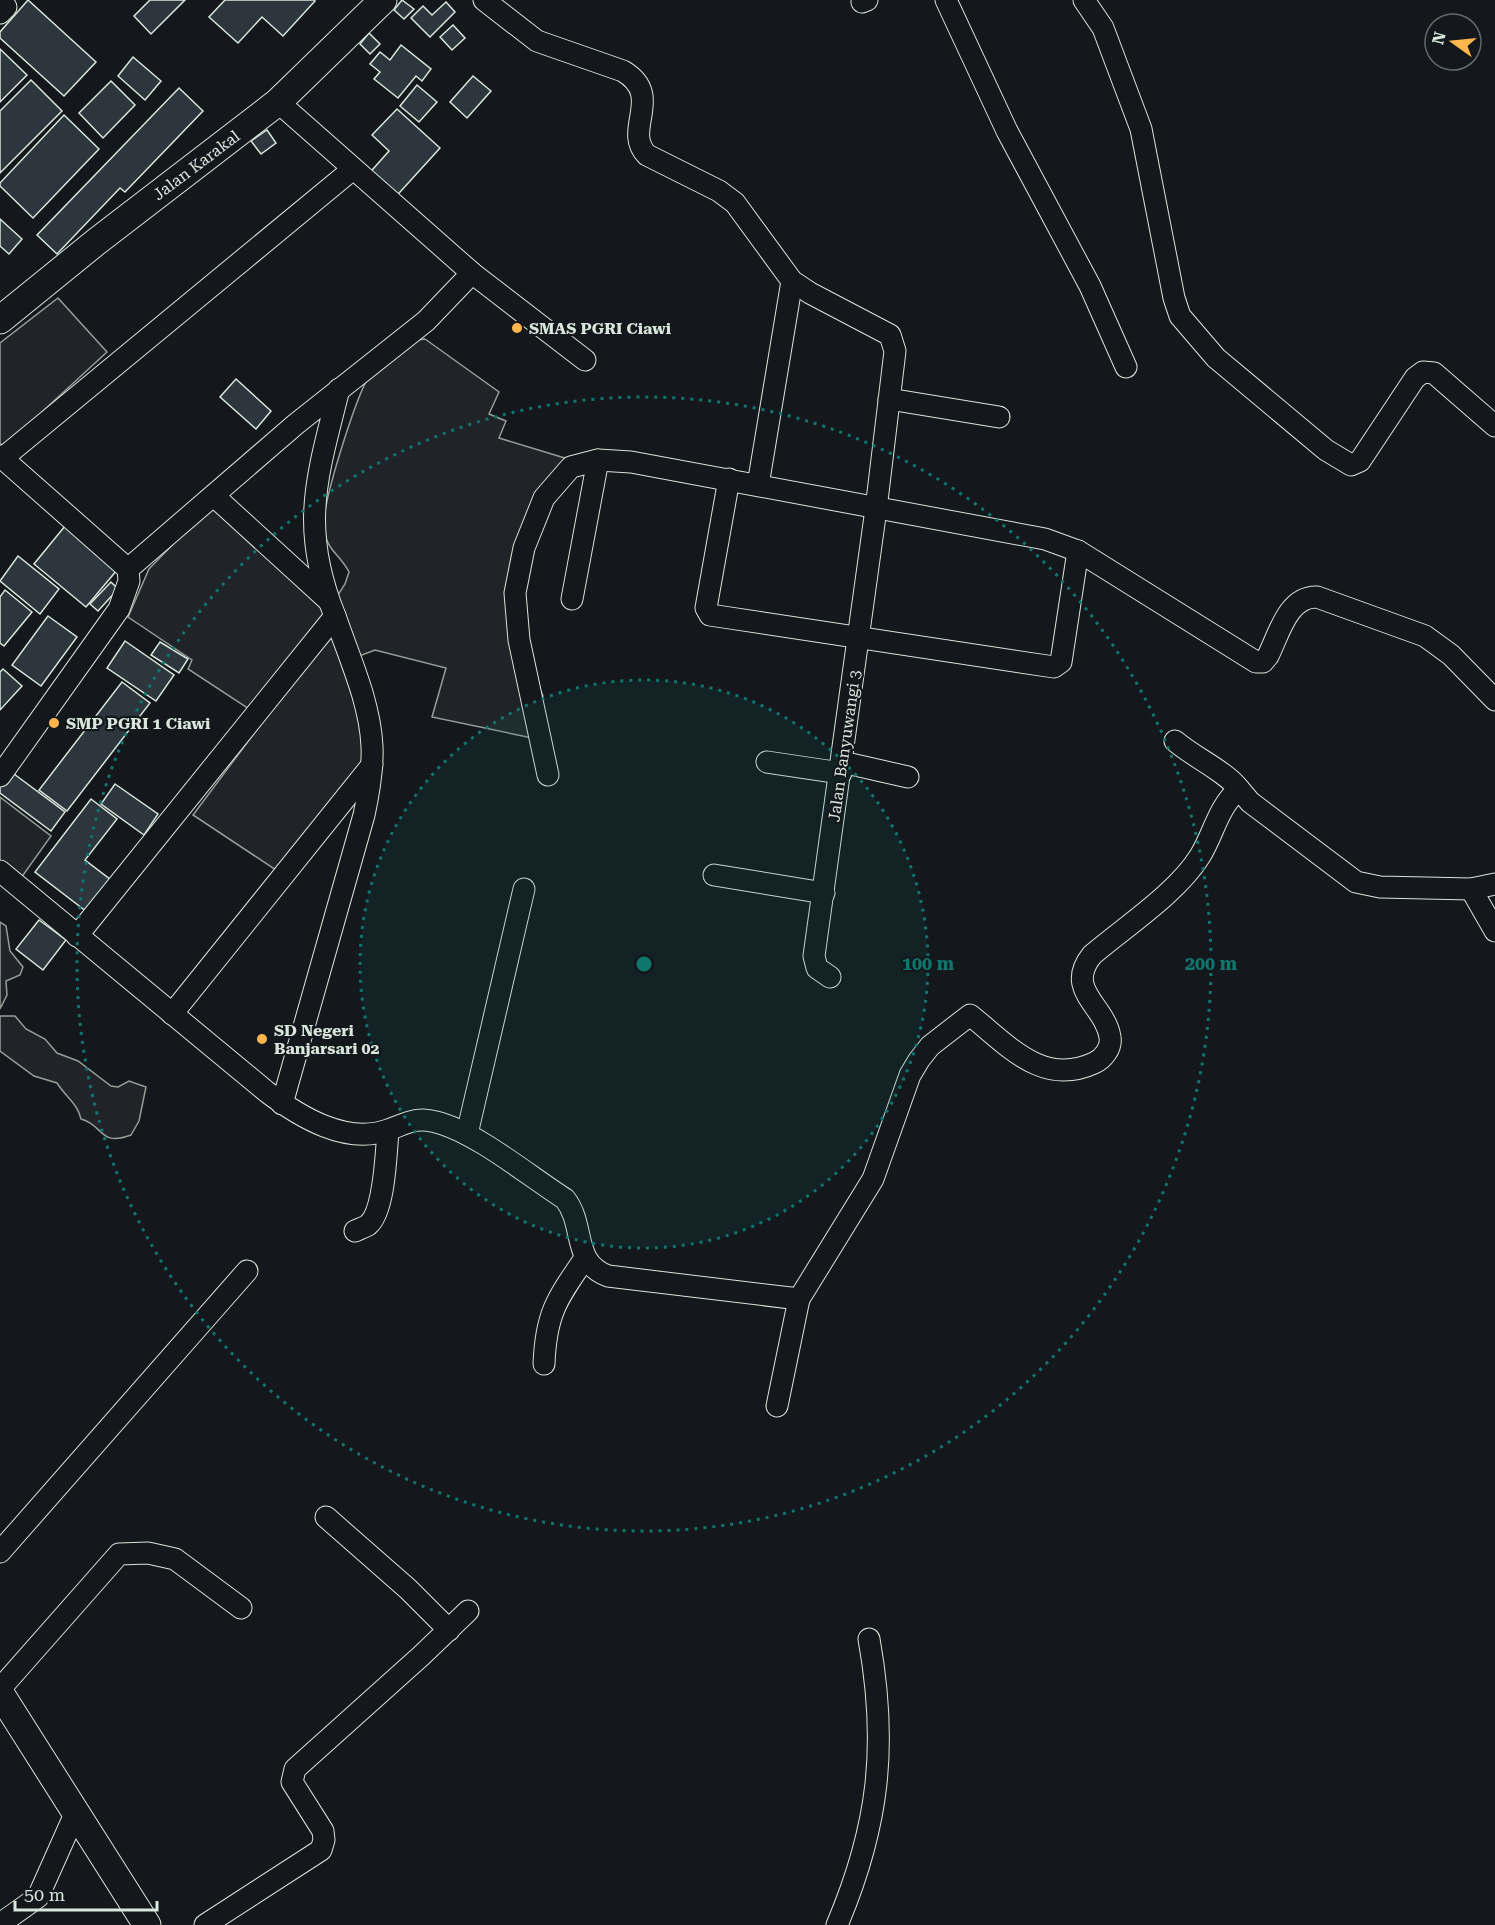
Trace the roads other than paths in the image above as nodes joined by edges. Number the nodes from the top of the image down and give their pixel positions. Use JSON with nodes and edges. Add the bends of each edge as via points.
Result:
{"nodes":[{"id":1,"x":383,"y":0,"type":"edge"},
{"id":2,"x":484,"y":0,"type":"edge"},
{"id":3,"x":946,"y":0,"type":"edge"},
{"id":4,"x":1084,"y":0,"type":"edge"},
{"id":5,"x":278,"y":102,"type":"junction"},
{"id":6,"x":353,"y":169,"type":"junction"},
{"id":7,"x":472,"y":273,"type":"junction"},
{"id":8,"x":792,"y":281,"type":"junction"},
{"id":9,"x":0,"y":320,"type":"edge"},
{"id":10,"x":585,"y":360,"type":"dead end"},
{"id":11,"x":1126,"y":367,"type":"dead end"},
{"id":12,"x":339,"y":389,"type":"junction"},
{"id":13,"x":888,"y":399,"type":"junction"},
{"id":14,"x":999,"y":417,"type":"dead end"},
{"id":15,"x":1495,"y":426,"type":"edge"},
{"id":16,"x":1,"y":457,"type":"edge"},
{"id":17,"x":598,"y":460,"type":"junction"},
{"id":18,"x":729,"y":479,"type":"junction"},
{"id":19,"x":758,"y":485,"type":"junction"},
{"id":20,"x":214,"y":496,"type":"junction"},
{"id":21,"x":876,"y":509,"type":"junction"},
{"id":22,"x":1078,"y":551,"type":"junction"},
{"id":23,"x":128,"y":569,"type":"junction"},
{"id":24,"x":572,"y":599,"type":"dead end"},
{"id":25,"x":332,"y":608,"type":"junction"},
{"id":26,"x":859,"y":638,"type":"junction"},
{"id":27,"x":1495,"y":700,"type":"edge"},
{"id":28,"x":1175,"y":741,"type":"dead end"},
{"id":29,"x":767,"y":762,"type":"dead end"},
{"id":30,"x":372,"y":765,"type":"junction"},
{"id":31,"x":841,"y":767,"type":"junction"},
{"id":32,"x":548,"y":775,"type":"dead end"},
{"id":33,"x":0,"y":776,"type":"edge"},
{"id":34,"x":908,"y":777,"type":"dead end"},
{"id":35,"x":1239,"y":789,"type":"junction"},
{"id":36,"x":0,"y":871,"type":"edge"},
{"id":37,"x":714,"y":875,"type":"dead end"},
{"id":38,"x":1495,"y":885,"type":"edge"},
{"id":39,"x":524,"y":889,"type":"dead end"},
{"id":40,"x":1471,"y":890,"type":"junction"},
{"id":41,"x":824,"y":893,"type":"junction"},
{"id":42,"x":1495,"y":931,"type":"edge"},
{"id":43,"x":78,"y":936,"type":"junction"},
{"id":44,"x":830,"y":977,"type":"dead end"},
{"id":45,"x":172,"y":1014,"type":"junction"},
{"id":46,"x":282,"y":1104,"type":"junction"},
{"id":47,"x":388,"y":1131,"type":"junction"},
{"id":48,"x":466,"y":1134,"type":"junction"},
{"id":49,"x":355,"y":1231,"type":"dead end"},
{"id":50,"x":585,"y":1258,"type":"junction"},
{"id":51,"x":247,"y":1271,"type":"dead end"},
{"id":52,"x":799,"y":1299,"type":"junction"},
{"id":53,"x":544,"y":1364,"type":"dead end"},
{"id":54,"x":777,"y":1406,"type":"dead end"},
{"id":55,"x":326,"y":1517,"type":"dead end"},
{"id":56,"x":0,"y":1552,"type":"edge"},
{"id":57,"x":241,"y":1608,"type":"dead end"},
{"id":58,"x":468,"y":1611,"type":"dead end"},
{"id":59,"x":449,"y":1630,"type":"junction"},
{"id":60,"x":869,"y":1639,"type":"dead end"},
{"id":61,"x":0,"y":1691,"type":"edge"},
{"id":62,"x":75,"y":1814,"type":"junction"},
{"id":63,"x":0,"y":1924,"type":"edge"},
{"id":64,"x":147,"y":1925,"type":"edge"},
{"id":65,"x":206,"y":1925,"type":"edge"},
{"id":66,"x":837,"y":1925,"type":"edge"}],
"edges":[{"from":1,"to":5,"type":"main road","name":"Jalan Karakal"},
{"from":2,"to":8,"type":"street","via":[[537,41],[633,76],[643,97],[640,148],[735,203]]},
{"from":3,"to":11,"type":"street"},
{"from":4,"to":15,"type":"street","via":[[1103,28],[1142,129],[1174,298],[1180,316],[1201,343],[1326,450],[1351,465],[1360,460],[1415,378],[1423,372],[1434,373]]},
{"from":5,"to":6,"type":"street"},
{"from":5,"to":9,"type":"main road","name":"Jalan Karakal"},
{"from":6,"to":7,"type":"street"},
{"from":6,"to":16,"type":"street"},
{"from":7,"to":10,"type":"street"},
{"from":7,"to":12,"type":"street","via":[[426,321]]},
{"from":8,"to":13,"type":"street","name":"Jalan Banyuwangi 3","via":[[890,335],[895,351]]},
{"from":8,"to":19,"type":"street"},
{"from":12,"to":20,"type":"street"},
{"from":12,"to":25,"type":"street","via":[[313,505],[314,540]]},
{"from":13,"to":14,"type":"street"},
{"from":13,"to":21,"type":"street","name":"Jalan Banyuwangi 3"},
{"from":16,"to":23,"type":"street"},
{"from":17,"to":18,"type":"street"},
{"from":17,"to":24,"type":"street"},
{"from":17,"to":32,"type":"street","via":[[571,467],[544,498],[518,571],[515,614]]},
{"from":18,"to":19,"type":"street"},
{"from":18,"to":26,"type":"street","via":[[706,611],[710,615]]},
{"from":19,"to":21,"type":"street"},
{"from":20,"to":23,"type":"street"},
{"from":20,"to":25,"type":"street"},
{"from":21,"to":22,"type":"street","via":[[1028,535]]},
{"from":21,"to":26,"type":"street","name":"Jalan Banyuwangi 3"},
{"from":22,"to":26,"type":"street","via":[[1059,666]]},
{"from":22,"to":27,"type":"street","via":[[1256,662],[1263,662],[1268,656],[1295,603],[1317,597],[1425,636],[1451,655]]},
{"from":23,"to":33,"type":"street","via":[[129,581],[119,609]]},
{"from":25,"to":30,"type":"street","via":[[369,721]]},
{"from":25,"to":43,"type":"street"},
{"from":26,"to":31,"type":"street","name":"Jalan Banyuwangi 3"},
{"from":28,"to":35,"type":"street","via":[[1231,779]]},
{"from":29,"to":31,"type":"street"},
{"from":30,"to":45,"type":"street"},
{"from":30,"to":46,"type":"street","via":[[364,815]]},
{"from":31,"to":34,"type":"street"},
{"from":31,"to":41,"type":"street","name":"Jalan Banyuwangi 3"},
{"from":35,"to":40,"type":"street","via":[[1250,802],[1356,882],[1380,887]]},
{"from":35,"to":52,"type":"street","via":[[1228,798],[1200,856],[1179,882],[1084,965],[1086,993],[1107,1026],[1111,1040],[1107,1051],[1079,1070],[1053,1071],[1033,1065],[970,1015],[930,1046],[910,1075],[873,1179]]},
{"from":36,"to":43,"type":"street"},
{"from":37,"to":41,"type":"street"},
{"from":38,"to":40,"type":"street"},
{"from":39,"to":48,"type":"street"},
{"from":40,"to":42,"type":"street"},
{"from":41,"to":44,"type":"street","name":"Jalan Banyuwangi 3","via":[[814,956],[818,968]]},
{"from":43,"to":45,"type":"street"},
{"from":45,"to":46,"type":"street"},
{"from":46,"to":47,"type":"street","via":[[344,1132]]},
{"from":47,"to":48,"type":"street","via":[[414,1120],[425,1120]]},
{"from":47,"to":49,"type":"street","via":[[376,1214],[369,1224]]},
{"from":48,"to":50,"type":"street","via":[[565,1199],[572,1209]]},
{"from":50,"to":52,"type":"street","via":[[591,1267],[608,1276]]},
{"from":50,"to":53,"type":"street","via":[[556,1299],[549,1318]]},
{"from":51,"to":56,"type":"street"},
{"from":52,"to":54,"type":"street"},
{"from":55,"to":59,"type":"street"},
{"from":57,"to":61,"type":"street","via":[[175,1558],[148,1553],[119,1554]]},
{"from":58,"to":59,"type":"street"},
{"from":59,"to":65,"type":"street","via":[[295,1769],[292,1782],[323,1831],[321,1850]]},
{"from":60,"to":66,"type":"street","via":[[877,1684],[876,1797],[857,1879]]},
{"from":61,"to":62,"type":"main road"},
{"from":62,"to":63,"type":"street","via":[[38,1897]]},
{"from":62,"to":64,"type":"main road"}]}
